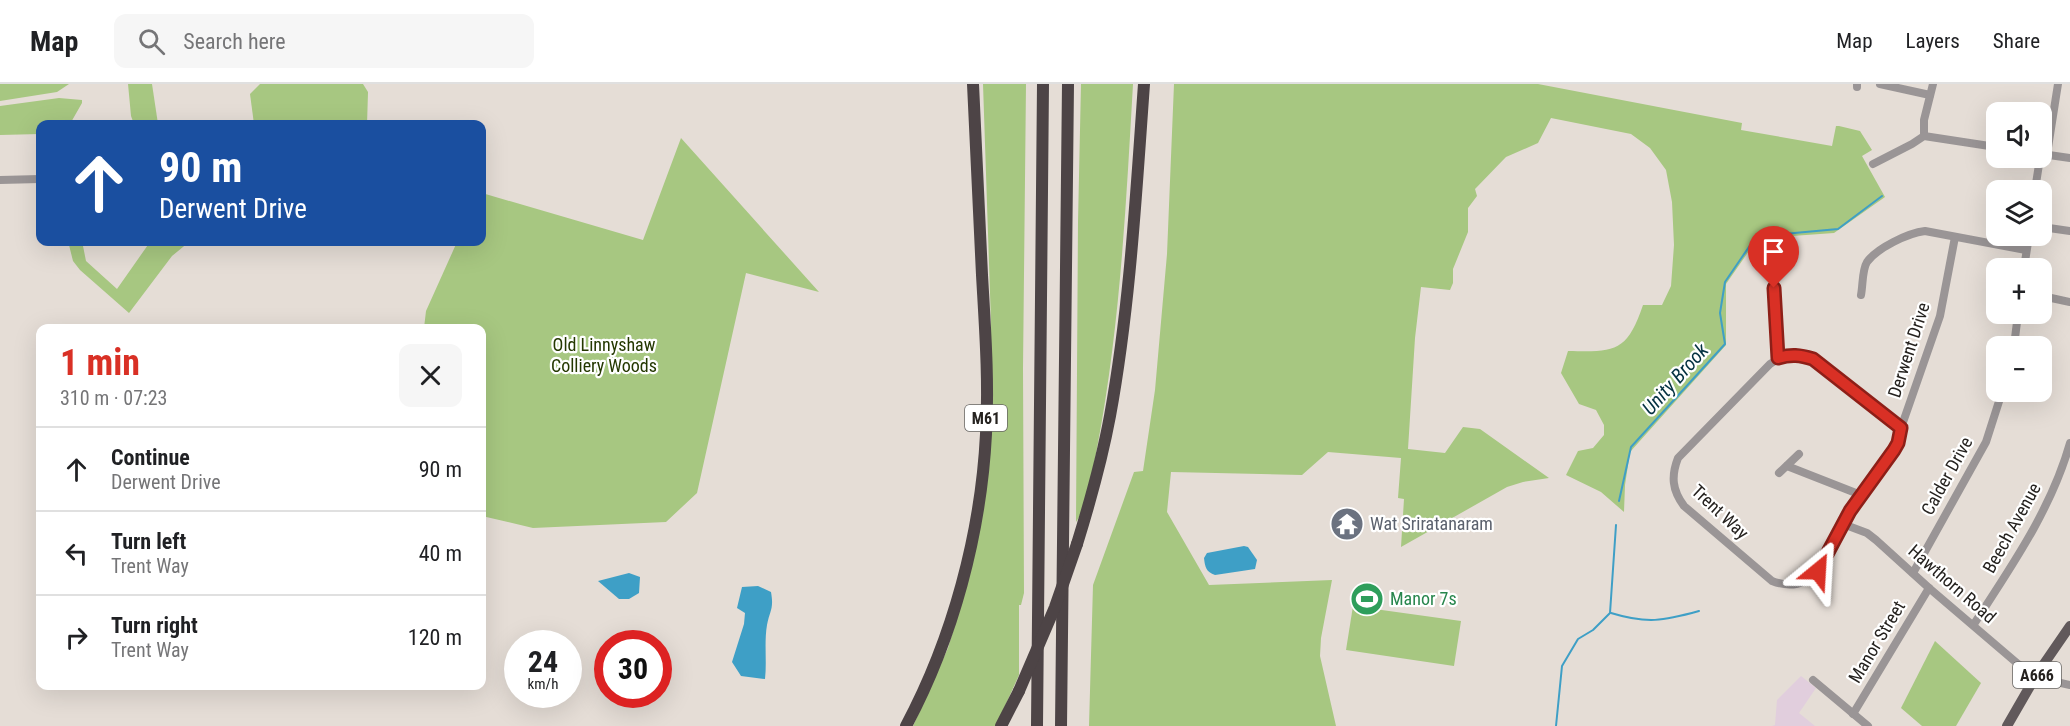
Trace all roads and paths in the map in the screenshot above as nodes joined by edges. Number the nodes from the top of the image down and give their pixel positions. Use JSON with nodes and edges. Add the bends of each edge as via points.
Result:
{"nodes":[{"id":1,"x":973,"y":84,"type":"edge"},
{"id":2,"x":1144,"y":84,"type":"edge"},
{"id":3,"x":1880,"y":84,"type":"edge"},
{"id":4,"x":1933,"y":84,"type":"edge"},
{"id":5,"x":2058,"y":84,"type":"edge"},
{"id":6,"x":1043,"y":85,"type":"edge"},
{"id":7,"x":1068,"y":87,"type":"edge"},
{"id":8,"x":1930,"y":95,"type":"junction"},
{"id":9,"x":2052,"y":112,"type":"edge"},
{"id":10,"x":1924,"y":136,"type":"junction"},
{"id":11,"x":1986,"y":147,"type":"edge"},
{"id":12,"x":2052,"y":156,"type":"edge"},
{"id":13,"x":2070,"y":158,"type":"edge"},
{"id":14,"x":1872,"y":163,"type":"dead end"},
{"id":15,"x":36,"y":178,"type":"edge"},
{"id":16,"x":0,"y":180,"type":"edge"},
{"id":17,"x":2052,"y":228,"type":"edge"},
{"id":18,"x":2070,"y":231,"type":"edge"},
{"id":19,"x":1955,"y":237,"type":"junction"},
{"id":20,"x":2027,"y":246,"type":"edge"},
{"id":21,"x":2026,"y":250,"type":"junction"},
{"id":22,"x":2025,"y":258,"type":"edge"},
{"id":23,"x":1774,"y":288,"type":"dead end"},
{"id":24,"x":1861,"y":295,"type":"dead end"},
{"id":25,"x":2052,"y":299,"type":"edge"},
{"id":26,"x":2070,"y":302,"type":"edge"},
{"id":27,"x":1778,"y":358,"type":"junction"},
{"id":28,"x":1999,"y":402,"type":"edge"},
{"id":29,"x":1901,"y":428,"type":"junction"},
{"id":30,"x":2070,"y":443,"type":"edge"},
{"id":31,"x":1799,"y":454,"type":"dead end"},
{"id":32,"x":1787,"y":465,"type":"junction"},
{"id":33,"x":1880,"y":468,"type":"joint"},
{"id":34,"x":1779,"y":473,"type":"dead end"},
{"id":35,"x":1861,"y":495,"type":"junction"},
{"id":36,"x":1843,"y":524,"type":"junction"},
{"id":37,"x":1912,"y":573,"type":"junction"},
{"id":38,"x":1929,"y":588,"type":"junction"},
{"id":39,"x":1974,"y":624,"type":"junction"},
{"id":40,"x":2070,"y":626,"type":"edge"},
{"id":41,"x":2036,"y":676,"type":"junction"},
{"id":42,"x":1813,"y":680,"type":"dead end"},
{"id":43,"x":2070,"y":685,"type":"edge"},
{"id":44,"x":1854,"y":714,"type":"junction"},
{"id":45,"x":906,"y":726,"type":"edge"},
{"id":46,"x":1001,"y":726,"type":"edge"},
{"id":47,"x":1037,"y":726,"type":"edge"},
{"id":48,"x":1061,"y":726,"type":"edge"},
{"id":49,"x":1868,"y":726,"type":"edge"},
{"id":50,"x":2007,"y":726,"type":"edge"}],
"edges":[{"from":1,"to":45,"type":"highway","number":"M61","via":[[986,346],[985,446],[977,513],[957,602],[934,668]]},
{"from":2,"to":46,"type":"highway","bridge":true,"via":[[1118,363],[1099,464],[1055,607]]},
{"from":3,"to":8,"type":"street"},
{"from":4,"to":8,"type":"street"},
{"from":5,"to":9,"type":"street"},
{"from":6,"to":47,"type":"highway"},
{"from":7,"to":48,"type":"highway"},
{"from":8,"to":10,"type":"street"},
{"from":10,"to":11,"type":"street"},
{"from":10,"to":14,"type":"street"},
{"from":12,"to":13,"type":"street"},
{"from":15,"to":16,"type":"street"},
{"from":17,"to":18,"type":"street"},
{"from":19,"to":21,"type":"street"},
{"from":19,"to":24,"type":"street","via":[[1925,231],[1902,237],[1866,264]]},
{"from":19,"to":29,"type":"street","name":"Derwent Drive","via":[[1940,316]]},
{"from":20,"to":21,"type":"street"},
{"from":21,"to":22,"type":"street"},
{"from":23,"to":27,"type":"street"},
{"from":25,"to":26,"type":"street"},
{"from":27,"to":29,"type":"street","via":[[1802,355],[1813,359]]},
{"from":27,"to":36,"type":"street","name":"Trent Way","via":[[1678,458],[1673,476],[1677,497],[1772,581],[1781,584],[1798,584],[1813,577]]},
{"from":28,"to":37,"type":"street","name":"Calder Drive","via":[[1986,442]]},
{"from":29,"to":33,"type":"street","name":"Derwent Drive","via":[[1898,443]]},
{"from":30,"to":39,"type":"street","name":"Beech Avenue","via":[[2039,518]]},
{"from":31,"to":32,"type":"street"},
{"from":32,"to":34,"type":"street"},
{"from":32,"to":35,"type":"street"},
{"from":33,"to":35,"type":"street","name":"Trent Way"},
{"from":35,"to":36,"type":"street","name":"Trent Way"},
{"from":36,"to":37,"type":"street","name":"Hawthorn Road","via":[[1867,533]]},
{"from":37,"to":38,"type":"street","name":"Hawthorn Road"},
{"from":38,"to":39,"type":"street","name":"Hawthorn Road"},
{"from":38,"to":44,"type":"street","name":"Manor Street"},
{"from":39,"to":41,"type":"street","name":"Hawthorn Road"},
{"from":40,"to":41,"type":"main road","number":"A666"},
{"from":41,"to":43,"type":"street"},
{"from":41,"to":50,"type":"main road","number":"A666"},
{"from":42,"to":44,"type":"street"},
{"from":44,"to":49,"type":"street"}]}
